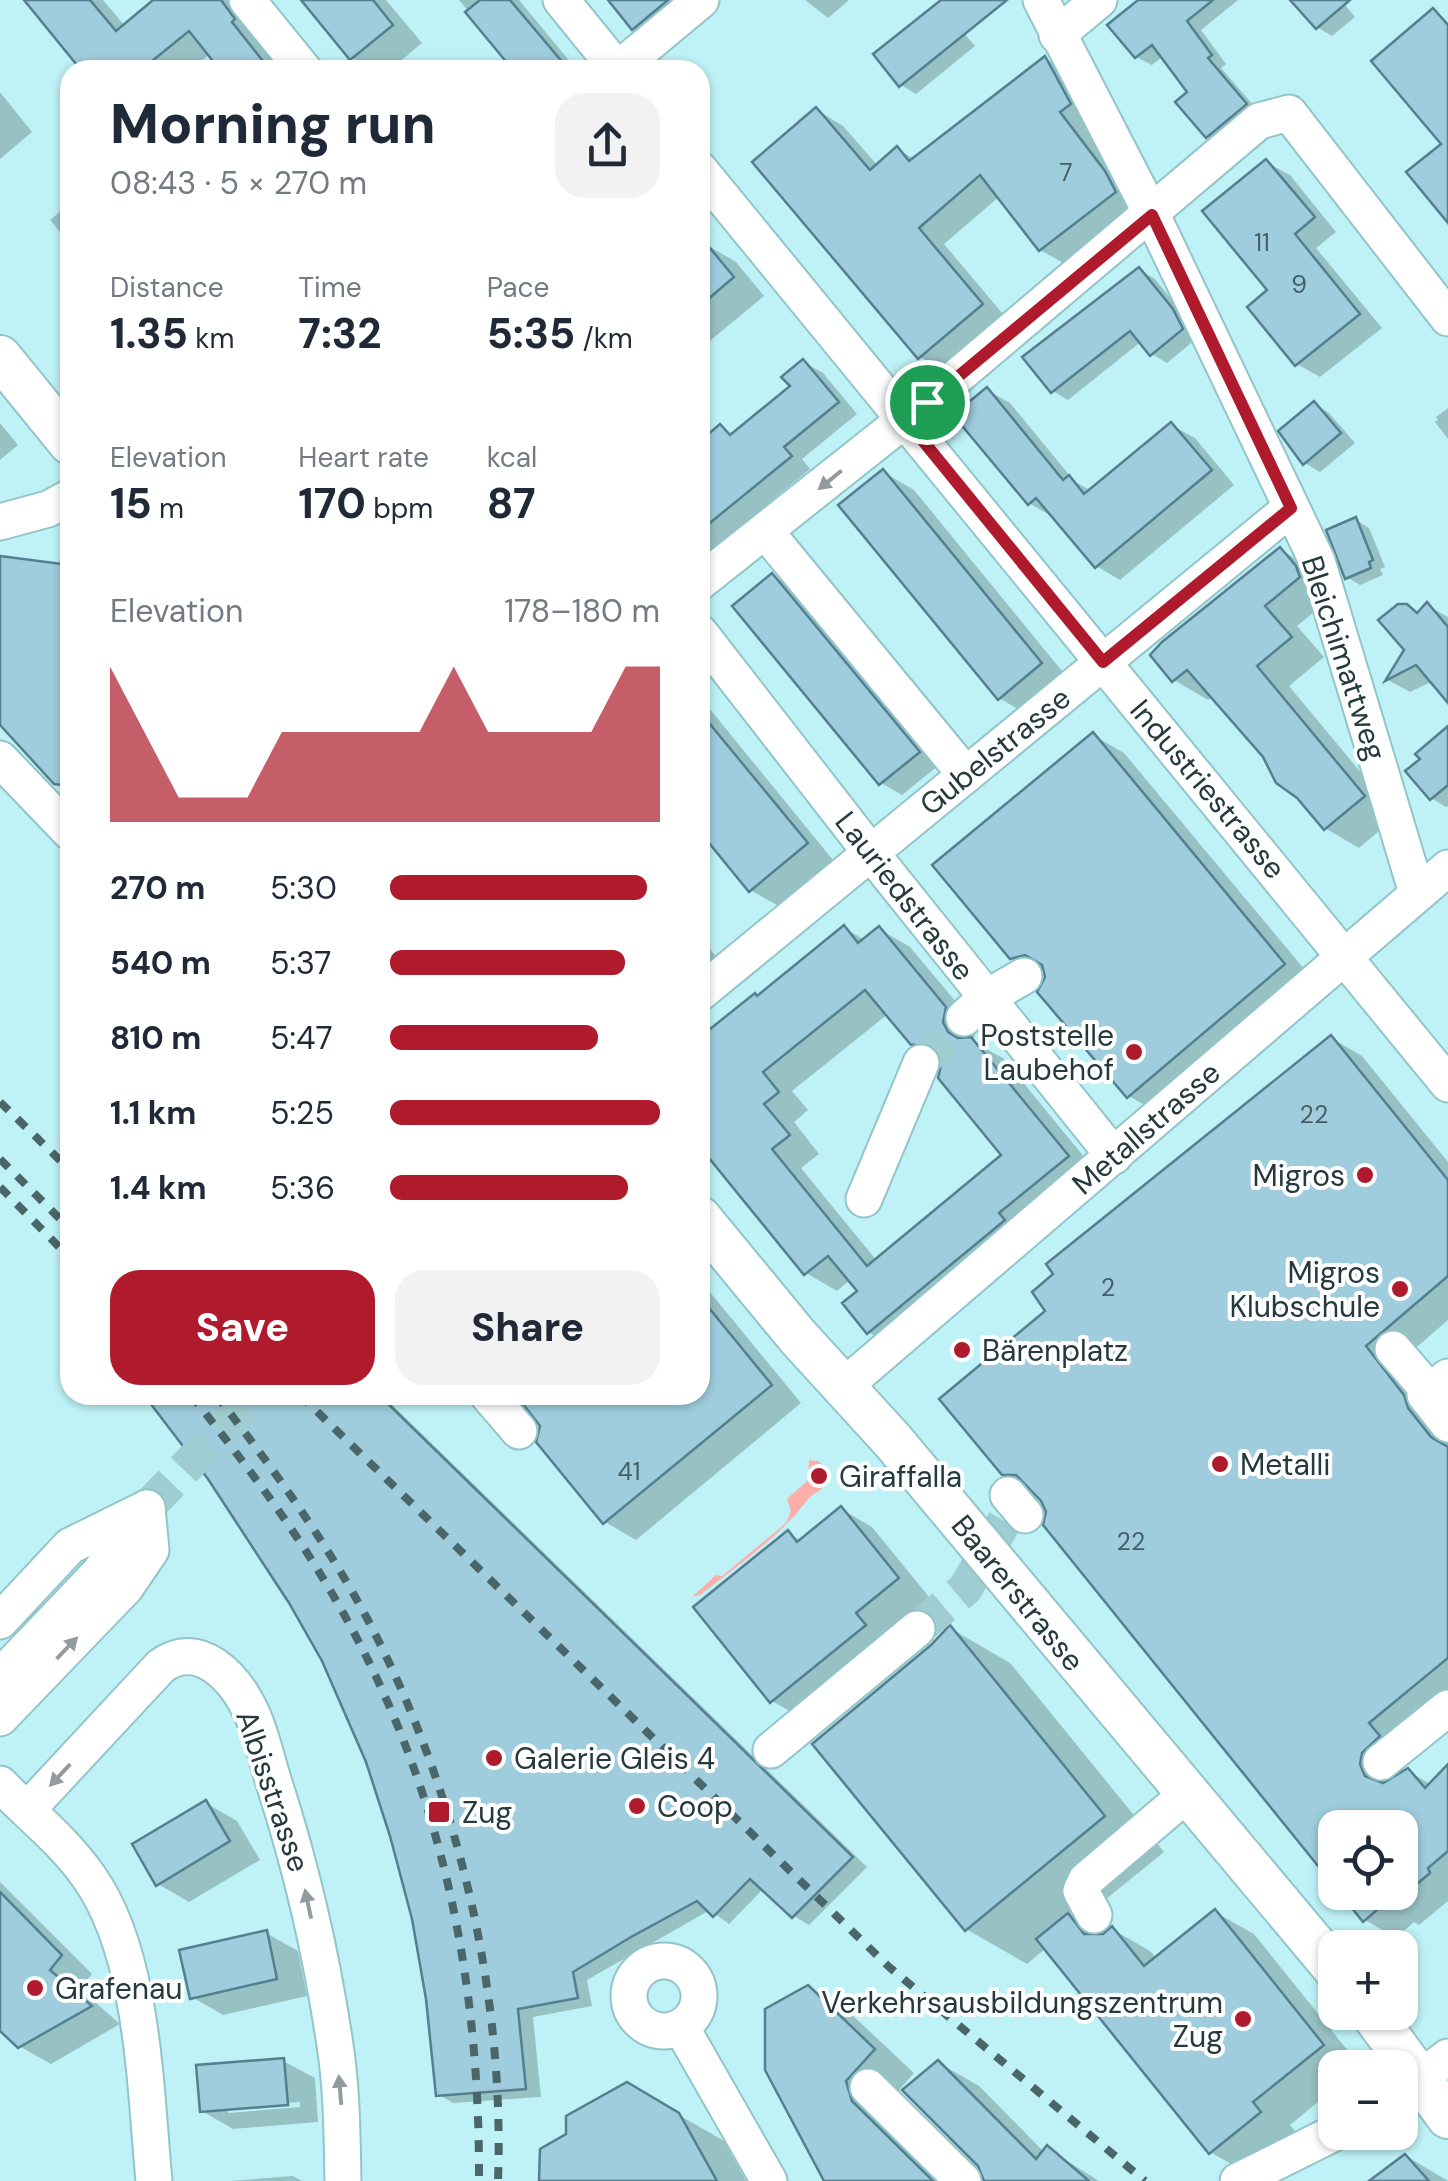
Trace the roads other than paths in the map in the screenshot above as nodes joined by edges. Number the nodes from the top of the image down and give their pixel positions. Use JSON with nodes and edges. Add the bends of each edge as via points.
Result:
{"nodes":[{"id":1,"x":247,"y":0,"type":"edge"},
{"id":2,"x":561,"y":0,"type":"edge"},
{"id":3,"x":701,"y":0,"type":"edge"},
{"id":4,"x":1041,"y":0,"type":"edge"},
{"id":5,"x":1100,"y":0,"type":"edge"},
{"id":6,"x":1057,"y":34,"type":"junction"},
{"id":7,"x":296,"y":60,"type":"edge"},
{"id":8,"x":610,"y":60,"type":"edge"},
{"id":9,"x":630,"y":60,"type":"edge"},
{"id":10,"x":710,"y":182,"type":"edge"},
{"id":11,"x":1152,"y":215,"type":"junction"},
{"id":12,"x":1448,"y":318,"type":"edge"},
{"id":13,"x":0,"y":356,"type":"edge"},
{"id":14,"x":906,"y":420,"type":"junction"},
{"id":15,"x":60,"y":431,"type":"edge"},
{"id":16,"x":60,"y":502,"type":"edge"},
{"id":17,"x":1291,"y":508,"type":"junction"},
{"id":18,"x":0,"y":522,"type":"edge"},
{"id":19,"x":766,"y":532,"type":"junction"},
{"id":20,"x":710,"y":574,"type":"edge"},
{"id":21,"x":710,"y":646,"type":"edge"},
{"id":22,"x":1103,"y":662,"type":"junction"},
{"id":23,"x":0,"y":760,"type":"edge"},
{"id":24,"x":966,"y":775,"type":"junction"},
{"id":25,"x":60,"y":822,"type":"edge"},
{"id":26,"x":871,"y":853,"type":"junction"},
{"id":27,"x":1448,"y":868,"type":"edge"},
{"id":28,"x":1417,"y":893,"type":"junction"},
{"id":29,"x":1345,"y":958,"type":"junction"},
{"id":30,"x":1024,"y":976,"type":"dead end"},
{"id":31,"x":710,"y":985,"type":"edge"},
{"id":32,"x":975,"y":1008,"type":"junction"},
{"id":33,"x":921,"y":1062,"type":"tunnel mouth"},
{"id":34,"x":1448,"y":1084,"type":"edge"},
{"id":35,"x":1114,"y":1156,"type":"junction"},
{"id":36,"x":864,"y":1199,"type":"dead end"},
{"id":37,"x":710,"y":1230,"type":"edge"},
{"id":38,"x":1393,"y":1349,"type":"dead end"},
{"id":39,"x":1439,"y":1384,"type":"edge"},
{"id":40,"x":843,"y":1387,"type":"junction"},
{"id":41,"x":496,"y":1405,"type":"edge"},
{"id":42,"x":1448,"y":1424,"type":"edge"},
{"id":43,"x":518,"y":1431,"type":"dead end"},
{"id":44,"x":147,"y":1508,"type":"junction"},
{"id":45,"x":0,"y":1621,"type":"edge"},
{"id":46,"x":917,"y":1630,"type":"tunnel mouth"},
{"id":47,"x":0,"y":1677,"type":"edge"},
{"id":48,"x":1448,"y":1708,"type":"edge"},
{"id":49,"x":0,"y":1718,"type":"edge"},
{"id":50,"x":771,"y":1750,"type":"dead end"},
{"id":51,"x":1380,"y":1762,"type":"dead end"},
{"id":52,"x":0,"y":1784,"type":"edge"},
{"id":53,"x":1186,"y":1794,"type":"junction"},
{"id":54,"x":27,"y":1810,"type":"junction"},
{"id":55,"x":1094,"y":1915,"type":"dead end"},
{"id":56,"x":1318,"y":1949,"type":"edge"},
{"id":57,"x":681,"y":2027,"type":"dead end"},
{"id":58,"x":1386,"y":2030,"type":"edge"},
{"id":59,"x":1423,"y":2076,"type":"edge"},
{"id":60,"x":868,"y":2087,"type":"dead end"},
{"id":61,"x":1448,"y":2117,"type":"edge"},
{"id":62,"x":1318,"y":2141,"type":"edge"},
{"id":63,"x":154,"y":2181,"type":"edge"},
{"id":64,"x":343,"y":2181,"type":"edge"},
{"id":65,"x":769,"y":2181,"type":"edge"},
{"id":66,"x":962,"y":2181,"type":"edge"},
{"id":67,"x":1238,"y":2181,"type":"edge"}],
"edges":[{"from":1,"to":7,"type":"street"},
{"from":2,"to":8,"type":"street"},
{"from":3,"to":9,"type":"street"},
{"from":4,"to":6,"type":"street","name":"Bleichimattweg"},
{"from":5,"to":6,"type":"street"},
{"from":6,"to":11,"type":"street","name":"Bleichimattweg"},
{"from":10,"to":14,"type":"street","name":"Industriestrasse"},
{"from":11,"to":12,"type":"street","via":[[1260,121],[1289,113]]},
{"from":11,"to":14,"type":"street"},
{"from":11,"to":17,"type":"street","name":"Bleichimattweg"},
{"from":13,"to":15,"type":"main road"},
{"from":14,"to":19,"type":"street","one_way":true},
{"from":14,"to":22,"type":"street","name":"Industriestrasse"},
{"from":16,"to":18,"type":"street"},
{"from":17,"to":22,"type":"street","name":"Gubelstrasse"},
{"from":17,"to":28,"type":"street","name":"Bleichimattweg","via":[[1316,561]]},
{"from":19,"to":20,"type":"street"},
{"from":19,"to":24,"type":"street"},
{"from":21,"to":26,"type":"street","name":"Lauriedstrasse"},
{"from":22,"to":24,"type":"street","name":"Gubelstrasse"},
{"from":22,"to":29,"type":"street","name":"Industriestrasse"},
{"from":23,"to":25,"type":"street"},
{"from":24,"to":26,"type":"street","name":"Gubelstrasse"},
{"from":26,"to":31,"type":"street","name":"Gubelstrasse"},
{"from":26,"to":32,"type":"street","name":"Lauriedstrasse"},
{"from":27,"to":28,"type":"street","name":"Metallstrasse"},
{"from":28,"to":29,"type":"street","name":"Metallstrasse"},
{"from":29,"to":34,"type":"street","name":"Industriestrasse"},
{"from":29,"to":35,"type":"street","name":"Metallstrasse"},
{"from":30,"to":32,"type":"street"},
{"from":32,"to":35,"type":"street","name":"Lauriedstrasse"},
{"from":33,"to":36,"type":"street"},
{"from":35,"to":40,"type":"street","name":"Metallstrasse"},
{"from":37,"to":40,"type":"main road","name":"Baarerstrasse"},
{"from":38,"to":39,"type":"street"},
{"from":39,"to":42,"type":"street","via":[[1425,1395]]},
{"from":40,"to":53,"type":"main road","name":"Baarerstrasse"},
{"from":41,"to":43,"type":"street"},
{"from":44,"to":45,"type":"street","via":[[70,1546]]},
{"from":44,"to":47,"type":"street","via":[[100,1573]]},
{"from":49,"to":44,"type":"street","one_way":true,"via":[[126,1587],[151,1550]]},
{"from":46,"to":50,"type":"street"},
{"from":48,"to":51,"type":"street"},
{"from":52,"to":54,"type":"street"},
{"from":53,"to":55,"type":"street","via":[[1086,1880],[1081,1891]]},
{"from":53,"to":56,"type":"main road","name":"Baarerstrasse"},
{"from":54,"to":63,"type":"street","via":[[91,1880],[118,1931],[139,2027]]},
{"from":64,"to":54,"type":"street","name":"Albisstrasse","one_way":true,"via":[[336,2047],[300,1862],[251,1712],[225,1674],[197,1655],[176,1655]]},
{"from":57,"to":65,"type":"street"},
{"from":58,"to":59,"type":"main road"},
{"from":59,"to":61,"type":"main road"},
{"from":60,"to":66,"type":"street"},
{"from":62,"to":67,"type":"street"}]}
